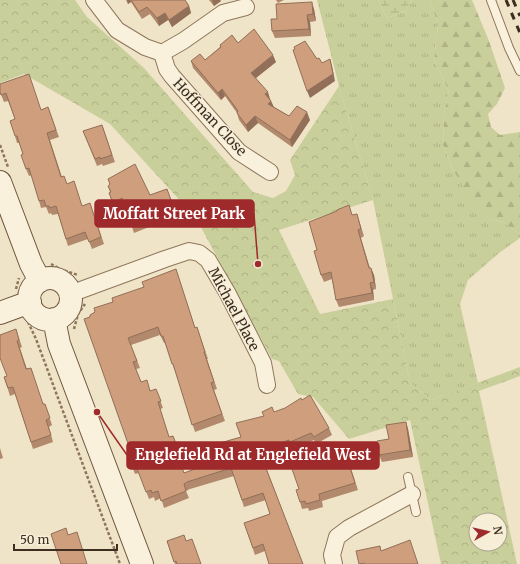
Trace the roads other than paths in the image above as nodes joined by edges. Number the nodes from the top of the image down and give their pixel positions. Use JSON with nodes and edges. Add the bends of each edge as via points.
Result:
{"nodes":[{"id":1,"x":94,"y":0,"type":"edge"},
{"id":2,"x":491,"y":0,"type":"edge"},
{"id":3,"x":246,"y":7,"type":"dead end"},
{"id":4,"x":162,"y":53,"type":"junction"},
{"id":5,"x":520,"y":71,"type":"edge"},
{"id":6,"x":270,"y":172,"type":"dead end"},
{"id":7,"x":0,"y":182,"type":"edge"},
{"id":8,"x":40,"y":281,"type":"junction"},
{"id":9,"x":70,"y":294,"type":"junction"},
{"id":10,"x":30,"y":302,"type":"junction"},
{"id":11,"x":0,"y":313,"type":"edge"},
{"id":12,"x":54,"y":320,"type":"junction"},
{"id":13,"x":267,"y":384,"type":"dead end"},
{"id":14,"x":408,"y":477,"type":"dead end"},
{"id":15,"x":412,"y":494,"type":"junction"},
{"id":16,"x":416,"y":512,"type":"dead end"},
{"id":17,"x":142,"y":564,"type":"edge"},
{"id":18,"x":334,"y":564,"type":"edge"}],
"edges":[{"from":1,"to":4,"type":"street","via":[[117,30],[144,47]]},
{"from":2,"to":5,"type":"lane"},
{"from":3,"to":4,"type":"street","via":[[223,13]]},
{"from":4,"to":6,"type":"street","name":"Hoffman Close","via":[[172,76],[239,152]]},
{"from":7,"to":8,"type":"main road"},
{"from":8,"to":9,"type":"main road","via":[[58,280],[67,287]]},
{"from":8,"to":10,"type":"main road","via":[[31,292]]},
{"from":9,"to":12,"type":"main road","via":[[68,310]]},
{"from":9,"to":13,"type":"street","name":"Michael Place","via":[[189,251],[199,253],[208,260],[228,294],[263,363]]},
{"from":10,"to":11,"type":"main road"},
{"from":10,"to":12,"type":"main road","via":[[38,315]]},
{"from":12,"to":17,"type":"main road","via":[[59,344]]},
{"from":14,"to":15,"type":"lane"},
{"from":15,"to":16,"type":"lane"},
{"from":15,"to":18,"type":"street","via":[[337,537],[332,555]]}]}
